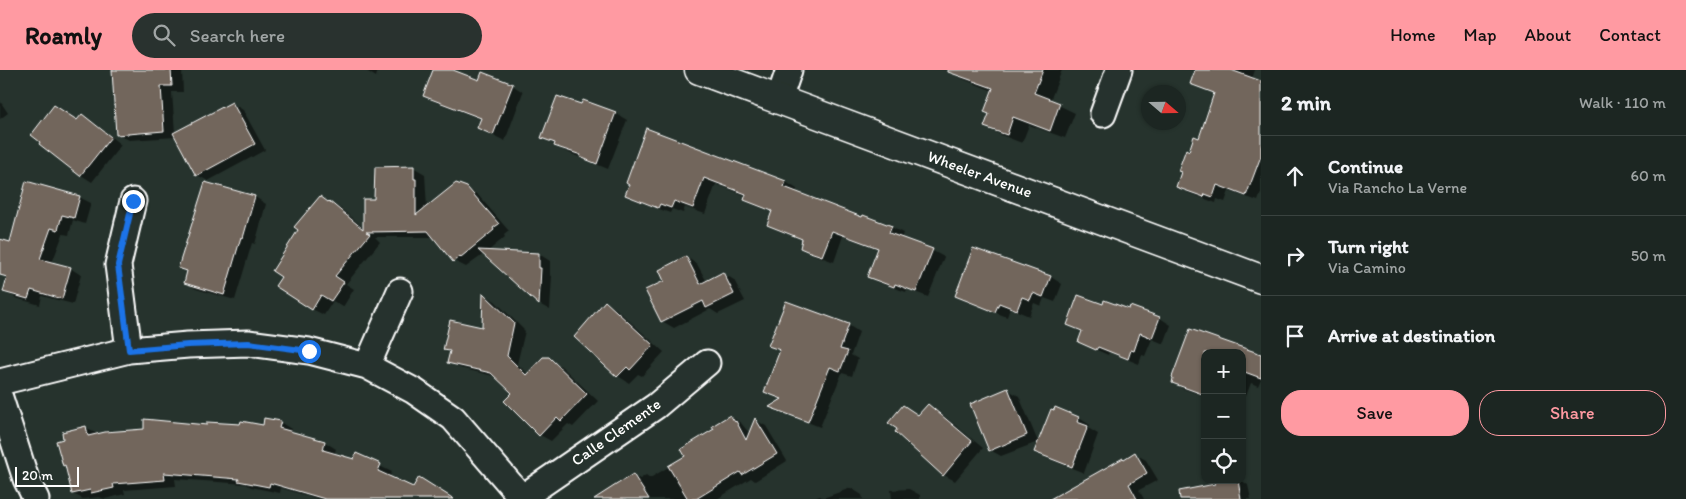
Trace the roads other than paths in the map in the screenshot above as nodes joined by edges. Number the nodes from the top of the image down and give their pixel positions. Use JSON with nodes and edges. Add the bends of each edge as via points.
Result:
{"nodes":[{"id":1,"x":699,"y":70,"type":"edge"},
{"id":2,"x":790,"y":70,"type":"edge"},
{"id":3,"x":1119,"y":70,"type":"edge"},
{"id":4,"x":779,"y":99,"type":"junction"},
{"id":5,"x":1103,"y":114,"type":"dead end"},
{"id":6,"x":133,"y":201,"type":"dead end"},
{"id":7,"x":1261,"y":279,"type":"edge"},
{"id":8,"x":400,"y":290,"type":"dead end"},
{"id":9,"x":129,"y":350,"type":"junction"},
{"id":10,"x":707,"y":363,"type":"dead end"},
{"id":11,"x":367,"y":366,"type":"junction"},
{"id":12,"x":0,"y":382,"type":"edge"},
{"id":13,"x":0,"y":398,"type":"edge"},
{"id":14,"x":523,"y":498,"type":"edge"},
{"id":15,"x":36,"y":499,"type":"edge"}],
"edges":[{"from":1,"to":4,"type":"main road","name":"Wheeler Avenue"},
{"from":2,"to":4,"type":"street"},
{"from":3,"to":5,"type":"street"},
{"from":4,"to":7,"type":"main road","name":"Wheeler Avenue"},
{"from":6,"to":9,"type":"street","via":[[118,265]]},
{"from":8,"to":11,"type":"street"},
{"from":9,"to":11,"type":"street","via":[[248,343],[309,351]]},
{"from":9,"to":12,"type":"street"},
{"from":10,"to":14,"type":"street","name":"Calle Clemente","via":[[656,406]]},
{"from":11,"to":14,"type":"street","via":[[414,391],[453,418]]},
{"from":13,"to":15,"type":"street","via":[[26,479]]}]}
